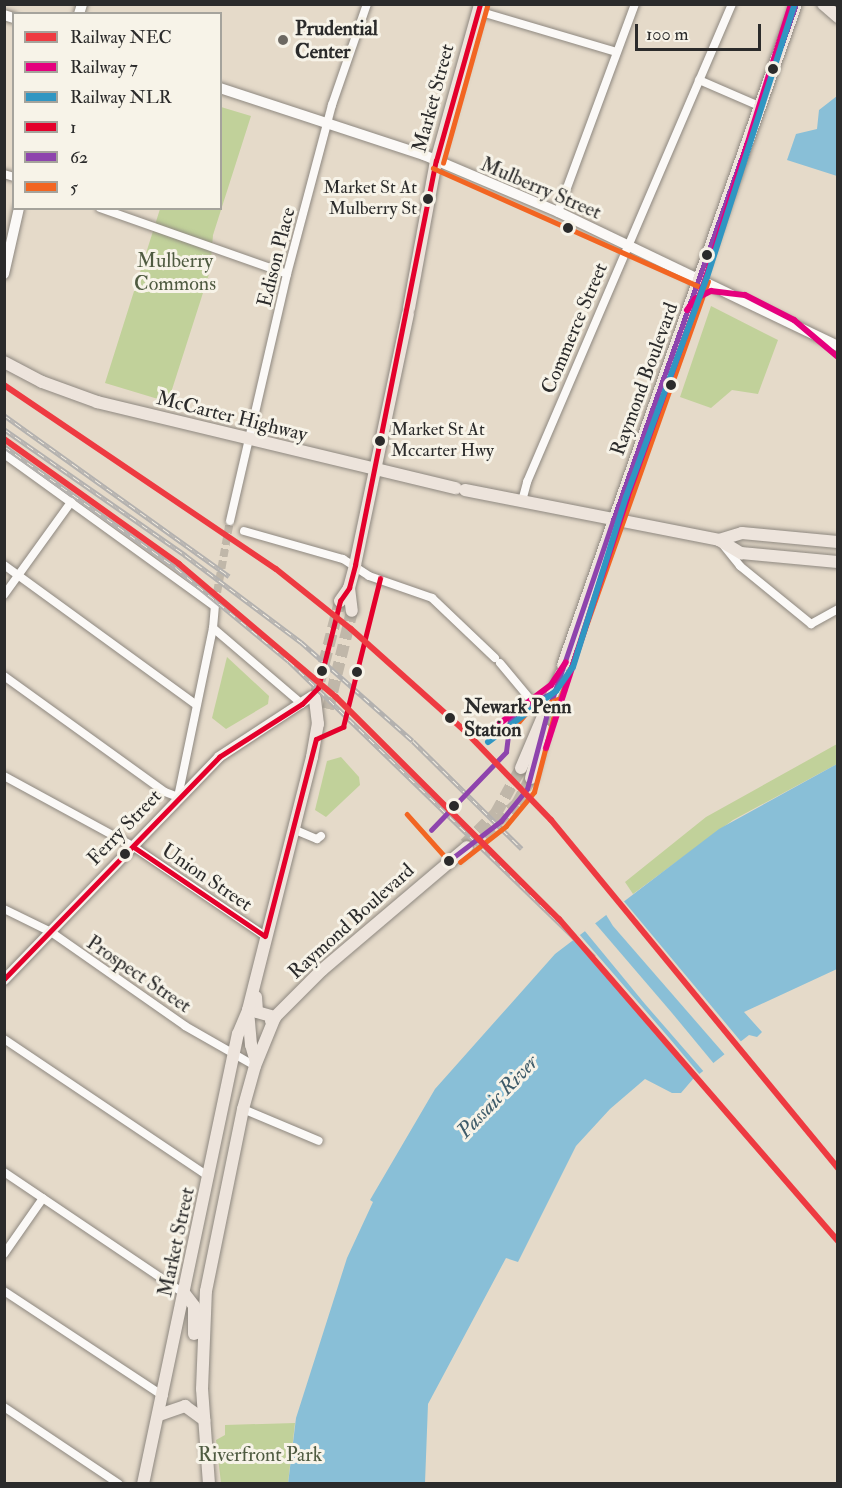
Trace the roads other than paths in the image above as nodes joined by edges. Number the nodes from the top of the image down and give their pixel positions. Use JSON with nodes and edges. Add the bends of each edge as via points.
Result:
{"nodes":[{"id":1,"x":367,"y":4,"type":"edge"},
{"id":2,"x":634,"y":4,"type":"edge"},
{"id":3,"x":732,"y":4,"type":"edge"},
{"id":4,"x":796,"y":4,"type":"edge"},
{"id":5,"x":823,"y":4,"type":"edge"},
{"id":6,"x":479,"y":8,"type":"edge"},
{"id":7,"x":837,"y":17,"type":"edge"},
{"id":8,"x":616,"y":52,"type":"junction"},
{"id":9,"x":699,"y":80,"type":"junction"},
{"id":10,"x":222,"y":89,"type":"edge"},
{"id":11,"x":759,"y":106,"type":"junction"},
{"id":12,"x":328,"y":125,"type":"junction"},
{"id":13,"x":436,"y":161,"type":"junction"},
{"id":14,"x":19,"y":210,"type":"edge"},
{"id":15,"x":106,"y":210,"type":"edge"},
{"id":16,"x":558,"y":212,"type":"junction"},
{"id":17,"x":628,"y":246,"type":"junction"},
{"id":18,"x":4,"y":274,"type":"edge"},
{"id":19,"x":287,"y":274,"type":"junction"},
{"id":20,"x":701,"y":279,"type":"junction"},
{"id":21,"x":837,"y":346,"type":"edge"},
{"id":22,"x":4,"y":362,"type":"edge"},
{"id":23,"x":250,"y":442,"type":"junction"},
{"id":24,"x":4,"y":454,"type":"edge"},
{"id":25,"x":374,"y":470,"type":"junction"},
{"id":26,"x":522,"y":501,"type":"junction"},
{"id":27,"x":71,"y":502,"type":"junction"},
{"id":28,"x":613,"y":520,"type":"junction"},
{"id":29,"x":231,"y":521,"type":"tunnel mouth"},
{"id":30,"x":244,"y":531,"type":"dead end"},
{"id":31,"x":719,"y":540,"type":"junction"},
{"id":32,"x":837,"y":542,"type":"edge"},
{"id":33,"x":837,"y":562,"type":"edge"},
{"id":34,"x":4,"y":565,"type":"edge"},
{"id":35,"x":355,"y":565,"type":"junction"},
{"id":36,"x":18,"y":575,"type":"junction"},
{"id":37,"x":349,"y":588,"type":"junction"},
{"id":38,"x":4,"y":595,"type":"edge"},
{"id":39,"x":340,"y":601,"type":"tunnel mouth"},
{"id":40,"x":837,"y":609,"type":"edge"},
{"id":41,"x":352,"y":611,"type":"tunnel mouth"},
{"id":42,"x":213,"y":628,"type":"junction"},
{"id":43,"x":4,"y":676,"type":"edge"},
{"id":44,"x":314,"y":697,"type":"joint"},
{"id":45,"x":302,"y":704,"type":"junction"},
{"id":46,"x":197,"y":705,"type":"junction"},
{"id":47,"x":328,"y":709,"type":"tunnel mouth"},
{"id":48,"x":546,"y":717,"type":"junction"},
{"id":49,"x":318,"y":724,"type":"junction"},
{"id":50,"x":522,"y":768,"type":"tunnel mouth"},
{"id":51,"x":4,"y":776,"type":"edge"},
{"id":52,"x":531,"y":778,"type":"tunnel mouth"},
{"id":53,"x":178,"y":797,"type":"junction"},
{"id":54,"x":293,"y":829,"type":"junction"},
{"id":55,"x":321,"y":836,"type":"dead end"},
{"id":56,"x":466,"y":846,"type":"tunnel mouth"},
{"id":57,"x":134,"y":848,"type":"junction"},
{"id":58,"x":4,"y":909,"type":"edge"},
{"id":59,"x":51,"y":932,"type":"junction"},
{"id":60,"x":265,"y":936,"type":"junction"},
{"id":61,"x":4,"y":980,"type":"edge"},
{"id":62,"x":254,"y":986,"type":"junction"},
{"id":63,"x":248,"y":1010,"type":"junction"},
{"id":64,"x":275,"y":1017,"type":"junction"},
{"id":65,"x":4,"y":1039,"type":"edge"},
{"id":66,"x":250,"y":1045,"type":"junction"},
{"id":67,"x":238,"y":1058,"type":"junction"},
{"id":68,"x":256,"y":1064,"type":"junction"},
{"id":69,"x":230,"y":1078,"type":"joint"},
{"id":70,"x":243,"y":1109,"type":"junction"},
{"id":71,"x":319,"y":1141,"type":"dead end"},
{"id":72,"x":4,"y":1172,"type":"edge"},
{"id":73,"x":209,"y":1178,"type":"junction"},
{"id":74,"x":43,"y":1198,"type":"junction"},
{"id":75,"x":4,"y":1254,"type":"edge"},
{"id":76,"x":4,"y":1291,"type":"edge"},
{"id":77,"x":185,"y":1294,"type":"junction"},
{"id":78,"x":202,"y":1389,"type":"junction"},
{"id":79,"x":163,"y":1396,"type":"junction"},
{"id":80,"x":4,"y":1407,"type":"edge"},
{"id":81,"x":159,"y":1415,"type":"junction"},
{"id":82,"x":204,"y":1420,"type":"junction"},
{"id":83,"x":206,"y":1439,"type":"junction"},
{"id":84,"x":118,"y":1484,"type":"edge"},
{"id":85,"x":143,"y":1484,"type":"edge"},
{"id":86,"x":208,"y":1484,"type":"edge"},
{"id":87,"x":217,"y":1484,"type":"edge"}],
"edges":[{"from":1,"to":12,"type":"street","name":"Edison Place"},
{"from":2,"to":8,"type":"street"},
{"from":3,"to":9,"type":"street","name":"Commerce Street"},
{"from":4,"to":11,"type":"main road","name":"Raymond Boulevard"},
{"from":5,"to":7,"type":"main road"},
{"from":6,"to":8,"type":"street"},
{"from":6,"to":13,"type":"main road","name":"Market Street"},
{"from":8,"to":16,"type":"street"},
{"from":9,"to":11,"type":"street"},
{"from":9,"to":17,"type":"street","name":"Commerce Street"},
{"from":10,"to":12,"type":"street","name":"Mulberry Street"},
{"from":11,"to":20,"type":"main road","name":"Raymond Boulevard"},
{"from":12,"to":13,"type":"street","name":"Mulberry Street"},
{"from":12,"to":19,"type":"street","name":"Edison Place"},
{"from":13,"to":16,"type":"street","name":"Mulberry Street"},
{"from":13,"to":25,"type":"main road","name":"Market Street"},
{"from":14,"to":18,"type":"street"},
{"from":15,"to":19,"type":"street"},
{"from":16,"to":17,"type":"street","name":"Mulberry Street"},
{"from":17,"to":20,"type":"street","name":"Mulberry Street"},
{"from":17,"to":26,"type":"street","name":"Commerce Street"},
{"from":19,"to":23,"type":"street","name":"Edison Place"},
{"from":20,"to":21,"type":"street","name":"Mulberry Street"},
{"from":20,"to":28,"type":"main road","name":"Raymond Boulevard"},
{"from":22,"to":23,"type":"main road","name":"McCarter Highway","via":[[42,382],[97,402]]},
{"from":23,"to":25,"type":"main road","name":"McCarter Highway"},
{"from":23,"to":29,"type":"street","name":"Edison Place"},
{"from":24,"to":27,"type":"street"},
{"from":25,"to":26,"type":"main road","name":"McCarter Highway"},
{"from":25,"to":35,"type":"main road","name":"Market Street"},
{"from":26,"to":28,"type":"main road","name":"McCarter Highway"},
{"from":27,"to":36,"type":"street"},
{"from":27,"to":42,"type":"street","via":[[215,605]]},
{"from":28,"to":31,"type":"main road","name":"McCarter Highway"},
{"from":28,"to":48,"type":"main road","name":"Raymond Boulevard"},
{"from":30,"to":35,"type":"street"},
{"from":31,"to":32,"type":"main road","name":"McCarter Highway","via":[[742,533]]},
{"from":31,"to":33,"type":"main road","name":"McCarter Highway","via":[[741,553]]},
{"from":31,"to":40,"type":"street","via":[[763,586],[811,624]]},
{"from":34,"to":36,"type":"street"},
{"from":35,"to":37,"type":"main road","name":"Market Street"},
{"from":35,"to":48,"type":"street","via":[[380,579],[432,598],[498,661]]},
{"from":36,"to":38,"type":"street"},
{"from":36,"to":46,"type":"street"},
{"from":37,"to":39,"type":"main road","name":"Market Street"},
{"from":37,"to":41,"type":"main road","name":"Market Street"},
{"from":42,"to":45,"type":"street"},
{"from":42,"to":46,"type":"street"},
{"from":43,"to":53,"type":"street","via":[[165,792]]},
{"from":44,"to":45,"type":"main road","name":"Ferry Street"},
{"from":44,"to":49,"type":"main road"},
{"from":45,"to":49,"type":"main road"},
{"from":45,"to":53,"type":"main road","name":"Ferry Street","via":[[219,757]]},
{"from":46,"to":53,"type":"street"},
{"from":47,"to":49,"type":"main road"},
{"from":48,"to":50,"type":"main road","name":"Raymond Boulevard"},
{"from":48,"to":52,"type":"main road","name":"Raymond Boulevard"},
{"from":49,"to":54,"type":"main road"},
{"from":51,"to":57,"type":"street","name":"Union Street"},
{"from":53,"to":57,"type":"main road","name":"Ferry Street"},
{"from":54,"to":55,"type":"street","via":[[317,839]]},
{"from":54,"to":60,"type":"main road"},
{"from":56,"to":64,"type":"main road","name":"Raymond Boulevard","via":[[322,970]]},
{"from":57,"to":59,"type":"main road","name":"Ferry Street"},
{"from":57,"to":60,"type":"street","name":"Union Street"},
{"from":58,"to":59,"type":"street","name":"Prospect Street"},
{"from":59,"to":61,"type":"main road","name":"Ferry Street"},
{"from":59,"to":67,"type":"street","name":"Prospect Street"},
{"from":60,"to":62,"type":"main road"},
{"from":62,"to":63,"type":"main road"},
{"from":62,"to":64,"type":"main road","via":[[258,1012]]},
{"from":63,"to":66,"type":"main road"},
{"from":63,"to":67,"type":"main road","via":[[242,1021]]},
{"from":64,"to":66,"type":"main road","name":"Raymond Boulevard"},
{"from":64,"to":68,"type":"main road","name":"Raymond Boulevard"},
{"from":65,"to":73,"type":"street"},
{"from":66,"to":67,"type":"main road","name":"Raymond Boulevard"},
{"from":66,"to":68,"type":"main road"},
{"from":67,"to":68,"type":"street","name":"Prospect Street"},
{"from":67,"to":69,"type":"main road","name":"Raymond Boulevard"},
{"from":68,"to":70,"type":"main road"},
{"from":69,"to":73,"type":"main road","name":"Market Street"},
{"from":70,"to":71,"type":"street"},
{"from":70,"to":78,"type":"main road","via":[[205,1304]]},
{"from":72,"to":74,"type":"street"},
{"from":73,"to":77,"type":"main road","name":"Market Street"},
{"from":74,"to":75,"type":"street"},
{"from":74,"to":77,"type":"street"},
{"from":76,"to":79,"type":"street"},
{"from":77,"to":78,"type":"main road","via":[[194,1306],[194,1357]]},
{"from":77,"to":79,"type":"main road","name":"Market Street"},
{"from":78,"to":82,"type":"main road"},
{"from":79,"to":81,"type":"main road","name":"Market Street"},
{"from":80,"to":84,"type":"street"},
{"from":81,"to":82,"type":"main road","via":[[185,1406]]},
{"from":81,"to":85,"type":"main road","name":"Market Street"},
{"from":82,"to":83,"type":"main road"},
{"from":83,"to":86,"type":"main road"},
{"from":83,"to":87,"type":"main road"}]}
